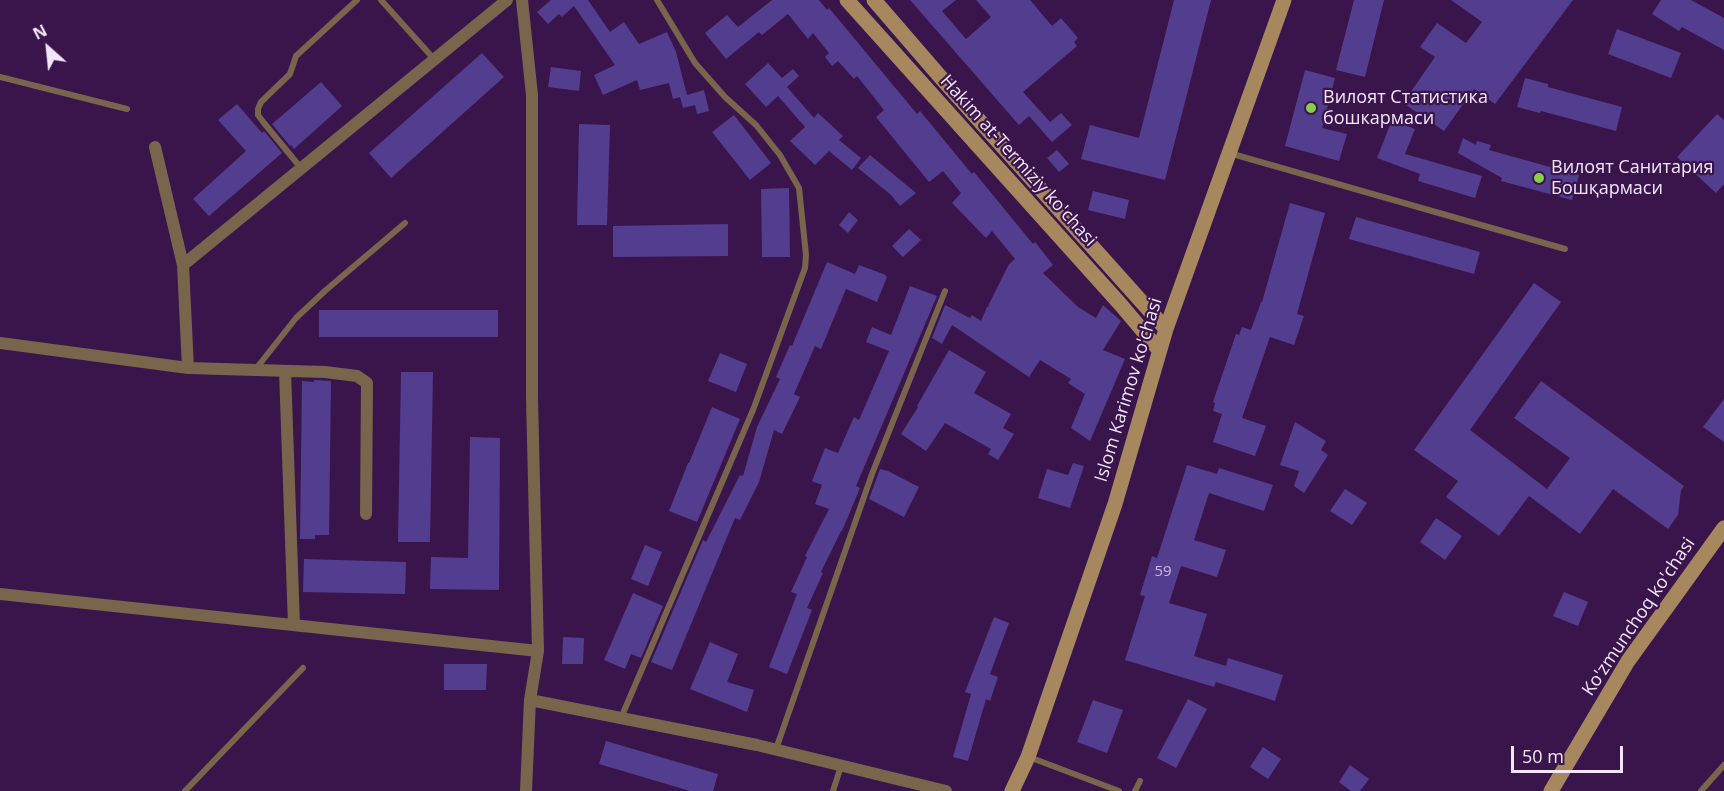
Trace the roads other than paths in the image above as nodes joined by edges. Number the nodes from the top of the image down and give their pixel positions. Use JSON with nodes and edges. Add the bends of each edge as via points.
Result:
{"nodes":[{"id":1,"x":357,"y":0,"type":"edge"},
{"id":2,"x":381,"y":0,"type":"edge"},
{"id":3,"x":507,"y":0,"type":"edge"},
{"id":4,"x":522,"y":0,"type":"edge"},
{"id":5,"x":657,"y":0,"type":"edge"},
{"id":6,"x":847,"y":0,"type":"edge"},
{"id":7,"x":874,"y":0,"type":"edge"},
{"id":8,"x":1284,"y":0,"type":"edge"},
{"id":9,"x":435,"y":59,"type":"junction"},
{"id":10,"x":0,"y":78,"type":"edge"},
{"id":11,"x":127,"y":109,"type":"dead end"},
{"id":12,"x":156,"y":147,"type":"dead end"},
{"id":13,"x":1229,"y":153,"type":"junction"},
{"id":14,"x":301,"y":168,"type":"junction"},
{"id":15,"x":405,"y":223,"type":"dead end"},
{"id":16,"x":1565,"y":249,"type":"dead end"},
{"id":17,"x":183,"y":265,"type":"junction"},
{"id":18,"x":945,"y":291,"type":"dead end"},
{"id":19,"x":1166,"y":329,"type":"junction"},
{"id":20,"x":0,"y":343,"type":"edge"},
{"id":21,"x":1159,"y":350,"type":"junction"},
{"id":22,"x":188,"y":368,"type":"junction"},
{"id":23,"x":254,"y":371,"type":"junction"},
{"id":24,"x":285,"y":371,"type":"junction"},
{"id":25,"x":366,"y":514,"type":"dead end"},
{"id":26,"x":1724,"y":528,"type":"edge"},
{"id":27,"x":0,"y":594,"type":"edge"},
{"id":28,"x":294,"y":625,"type":"junction"},
{"id":29,"x":538,"y":651,"type":"junction"},
{"id":30,"x":303,"y":668,"type":"dead end"},
{"id":31,"x":530,"y":700,"type":"junction"},
{"id":32,"x":621,"y":718,"type":"junction"},
{"id":33,"x":776,"y":750,"type":"junction"},
{"id":34,"x":1028,"y":757,"type":"junction"},
{"id":35,"x":841,"y":765,"type":"junction"},
{"id":36,"x":1724,"y":765,"type":"edge"},
{"id":37,"x":1140,"y":782,"type":"dead end"},
{"id":38,"x":184,"y":791,"type":"edge"},
{"id":39,"x":526,"y":791,"type":"edge"},
{"id":40,"x":833,"y":791,"type":"edge"},
{"id":41,"x":946,"y":791,"type":"edge"},
{"id":42,"x":1012,"y":791,"type":"edge"},
{"id":43,"x":1119,"y":791,"type":"edge"},
{"id":44,"x":1135,"y":791,"type":"edge"},
{"id":45,"x":1551,"y":791,"type":"edge"},
{"id":46,"x":1701,"y":791,"type":"edge"}],
"edges":[{"from":1,"to":14,"type":"lane","via":[[296,56],[290,74],[258,109],[258,115]]},
{"from":2,"to":9,"type":"lane"},
{"from":3,"to":9,"type":"street"},
{"from":4,"to":29,"type":"street","via":[[532,94],[532,398]]},
{"from":5,"to":32,"type":"lane","via":[[695,63],[780,155],[799,188],[806,255],[753,410]]},
{"from":6,"to":21,"type":"main road","name":"Hakim at-Termiziy ko'chasi"},
{"from":7,"to":19,"type":"main road","name":"Hakim at-Termiziy ko'chasi"},
{"from":8,"to":13,"type":"main road","name":"Islom Karimov ko'chasi"},
{"from":9,"to":14,"type":"street"},
{"from":10,"to":11,"type":"lane"},
{"from":12,"to":17,"type":"street"},
{"from":13,"to":16,"type":"lane"},
{"from":13,"to":19,"type":"main road","name":"Islom Karimov ko'chasi"},
{"from":14,"to":17,"type":"street"},
{"from":15,"to":23,"type":"lane","via":[[296,318]]},
{"from":17,"to":22,"type":"street"},
{"from":18,"to":33,"type":"lane","via":[[872,474]]},
{"from":19,"to":21,"type":"main road","name":"Islom Karimov ko'chasi"},
{"from":20,"to":22,"type":"street"},
{"from":21,"to":34,"type":"main road","name":"Islom Karimov ko'chasi","via":[[1115,504]]},
{"from":22,"to":23,"type":"street"},
{"from":23,"to":24,"type":"street"},
{"from":24,"to":25,"type":"street","via":[[357,376],[367,383]]},
{"from":24,"to":28,"type":"street"},
{"from":26,"to":45,"type":"main road","name":"Ko'zmunchoq ko'chasi","via":[[1628,660]]},
{"from":27,"to":28,"type":"street"},
{"from":28,"to":29,"type":"street"},
{"from":29,"to":31,"type":"street"},
{"from":30,"to":38,"type":"lane"},
{"from":31,"to":32,"type":"street"},
{"from":31,"to":39,"type":"street"},
{"from":32,"to":33,"type":"street"},
{"from":33,"to":35,"type":"street"},
{"from":34,"to":42,"type":"main road","name":"Islom Karimov ko'chasi"},
{"from":34,"to":43,"type":"lane"},
{"from":35,"to":40,"type":"lane"},
{"from":35,"to":41,"type":"street"},
{"from":36,"to":46,"type":"lane"},
{"from":37,"to":44,"type":"lane"}]}
